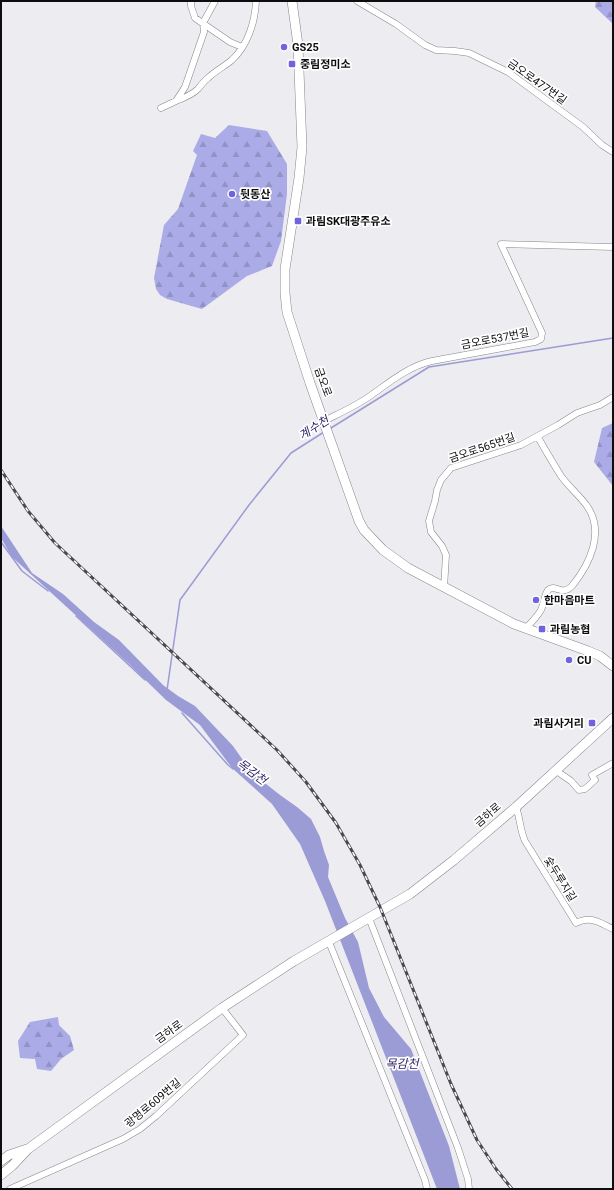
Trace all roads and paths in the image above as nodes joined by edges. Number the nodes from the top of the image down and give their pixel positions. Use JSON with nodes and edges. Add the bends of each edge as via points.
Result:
{"nodes":[{"id":1,"x":191,"y":1,"type":"edge"},
{"id":2,"x":215,"y":1,"type":"edge"},
{"id":3,"x":256,"y":1,"type":"edge"},
{"id":4,"x":292,"y":1,"type":"edge"},
{"id":5,"x":357,"y":1,"type":"edge"},
{"id":6,"x":203,"y":23,"type":"junction"},
{"id":7,"x":242,"y":47,"type":"junction"},
{"id":8,"x":176,"y":101,"type":"junction"},
{"id":9,"x":161,"y":108,"type":"dead end"},
{"id":10,"x":613,"y":152,"type":"edge"},
{"id":11,"x":613,"y":247,"type":"edge"},
{"id":12,"x":613,"y":397,"type":"edge"},
{"id":13,"x":325,"y":422,"type":"junction"},
{"id":14,"x":538,"y":437,"type":"junction"},
{"id":15,"x":444,"y":588,"type":"junction"},
{"id":16,"x":525,"y":629,"type":"junction"},
{"id":17,"x":613,"y":666,"type":"edge"},
{"id":18,"x":613,"y":718,"type":"edge"},
{"id":19,"x":613,"y":763,"type":"edge"},
{"id":20,"x":555,"y":770,"type":"junction"},
{"id":21,"x":516,"y":806,"type":"junction"},
{"id":22,"x":369,"y":918,"type":"junction"},
{"id":23,"x":613,"y":929,"type":"edge"},
{"id":24,"x":329,"y":942,"type":"junction"},
{"id":25,"x":222,"y":1008,"type":"junction"},
{"id":26,"x":28,"y":1149,"type":"junction"},
{"id":27,"x":1,"y":1161,"type":"edge"},
{"id":28,"x":1,"y":1175,"type":"edge"},
{"id":29,"x":10,"y":1189,"type":"edge"},
{"id":30,"x":427,"y":1189,"type":"edge"},
{"id":31,"x":469,"y":1189,"type":"edge"}],
"edges":[{"from":1,"to":6,"type":"street","via":[[190,6],[195,18]]},
{"from":2,"to":6,"type":"street"},
{"from":3,"to":7,"type":"street","via":[[251,29]]},
{"from":4,"to":13,"type":"main road","name":"금오로","via":[[298,45],[302,147],[300,178],[286,257],[285,293],[290,322]]},
{"from":5,"to":10,"type":"street","name":"금오로477번길","via":[[436,50],[469,53],[508,72]]},
{"from":6,"to":7,"type":"street","via":[[230,42]]},
{"from":6,"to":8,"type":"street","via":[[204,32],[189,77]]},
{"from":7,"to":8,"type":"street","via":[[232,60],[206,78],[194,92]]},
{"from":8,"to":9,"type":"street"},
{"from":11,"to":13,"type":"street","name":"금오로537번길","via":[[501,244],[542,333],[541,339],[419,365]]},
{"from":12,"to":14,"type":"street","name":"금오로565번길","via":[[578,413]]},
{"from":13,"to":15,"type":"main road","name":"금오로","via":[[364,530],[394,559]]},
{"from":14,"to":15,"type":"street","name":"금오로565번길","via":[[511,449],[451,468],[441,480],[429,521],[432,532],[446,555]]},
{"from":14,"to":16,"type":"street","via":[[561,476],[592,513],[595,520],[595,536],[585,568],[571,587],[562,591],[550,589],[541,609]]},
{"from":15,"to":16,"type":"main road","name":"금오로"},
{"from":16,"to":17,"type":"main road","name":"금오로","via":[[600,656]]},
{"from":18,"to":20,"type":"main road","name":"금하로"},
{"from":19,"to":20,"type":"street","via":[[592,775],[595,780],[585,789],[579,790]]},
{"from":20,"to":21,"type":"main road","name":"금하로"},
{"from":21,"to":22,"type":"main road","name":"금하로","via":[[410,894]]},
{"from":21,"to":23,"type":"street","name":"숯두루지길","via":[[526,841],[576,923],[588,919]]},
{"from":22,"to":24,"type":"main road","name":"금하로"},
{"from":22,"to":31,"type":"street","via":[[458,1148]]},
{"from":24,"to":25,"type":"main road","name":"금하로"},
{"from":24,"to":30,"type":"street","via":[[420,1165]]},
{"from":25,"to":26,"type":"main road","name":"금하로"},
{"from":25,"to":29,"type":"street","name":"광명로609번길","via":[[243,1035],[156,1116],[123,1139]]},
{"from":26,"to":27,"type":"main road","name":"금하로"},
{"from":26,"to":28,"type":"main road","name":"금하로"}]}
